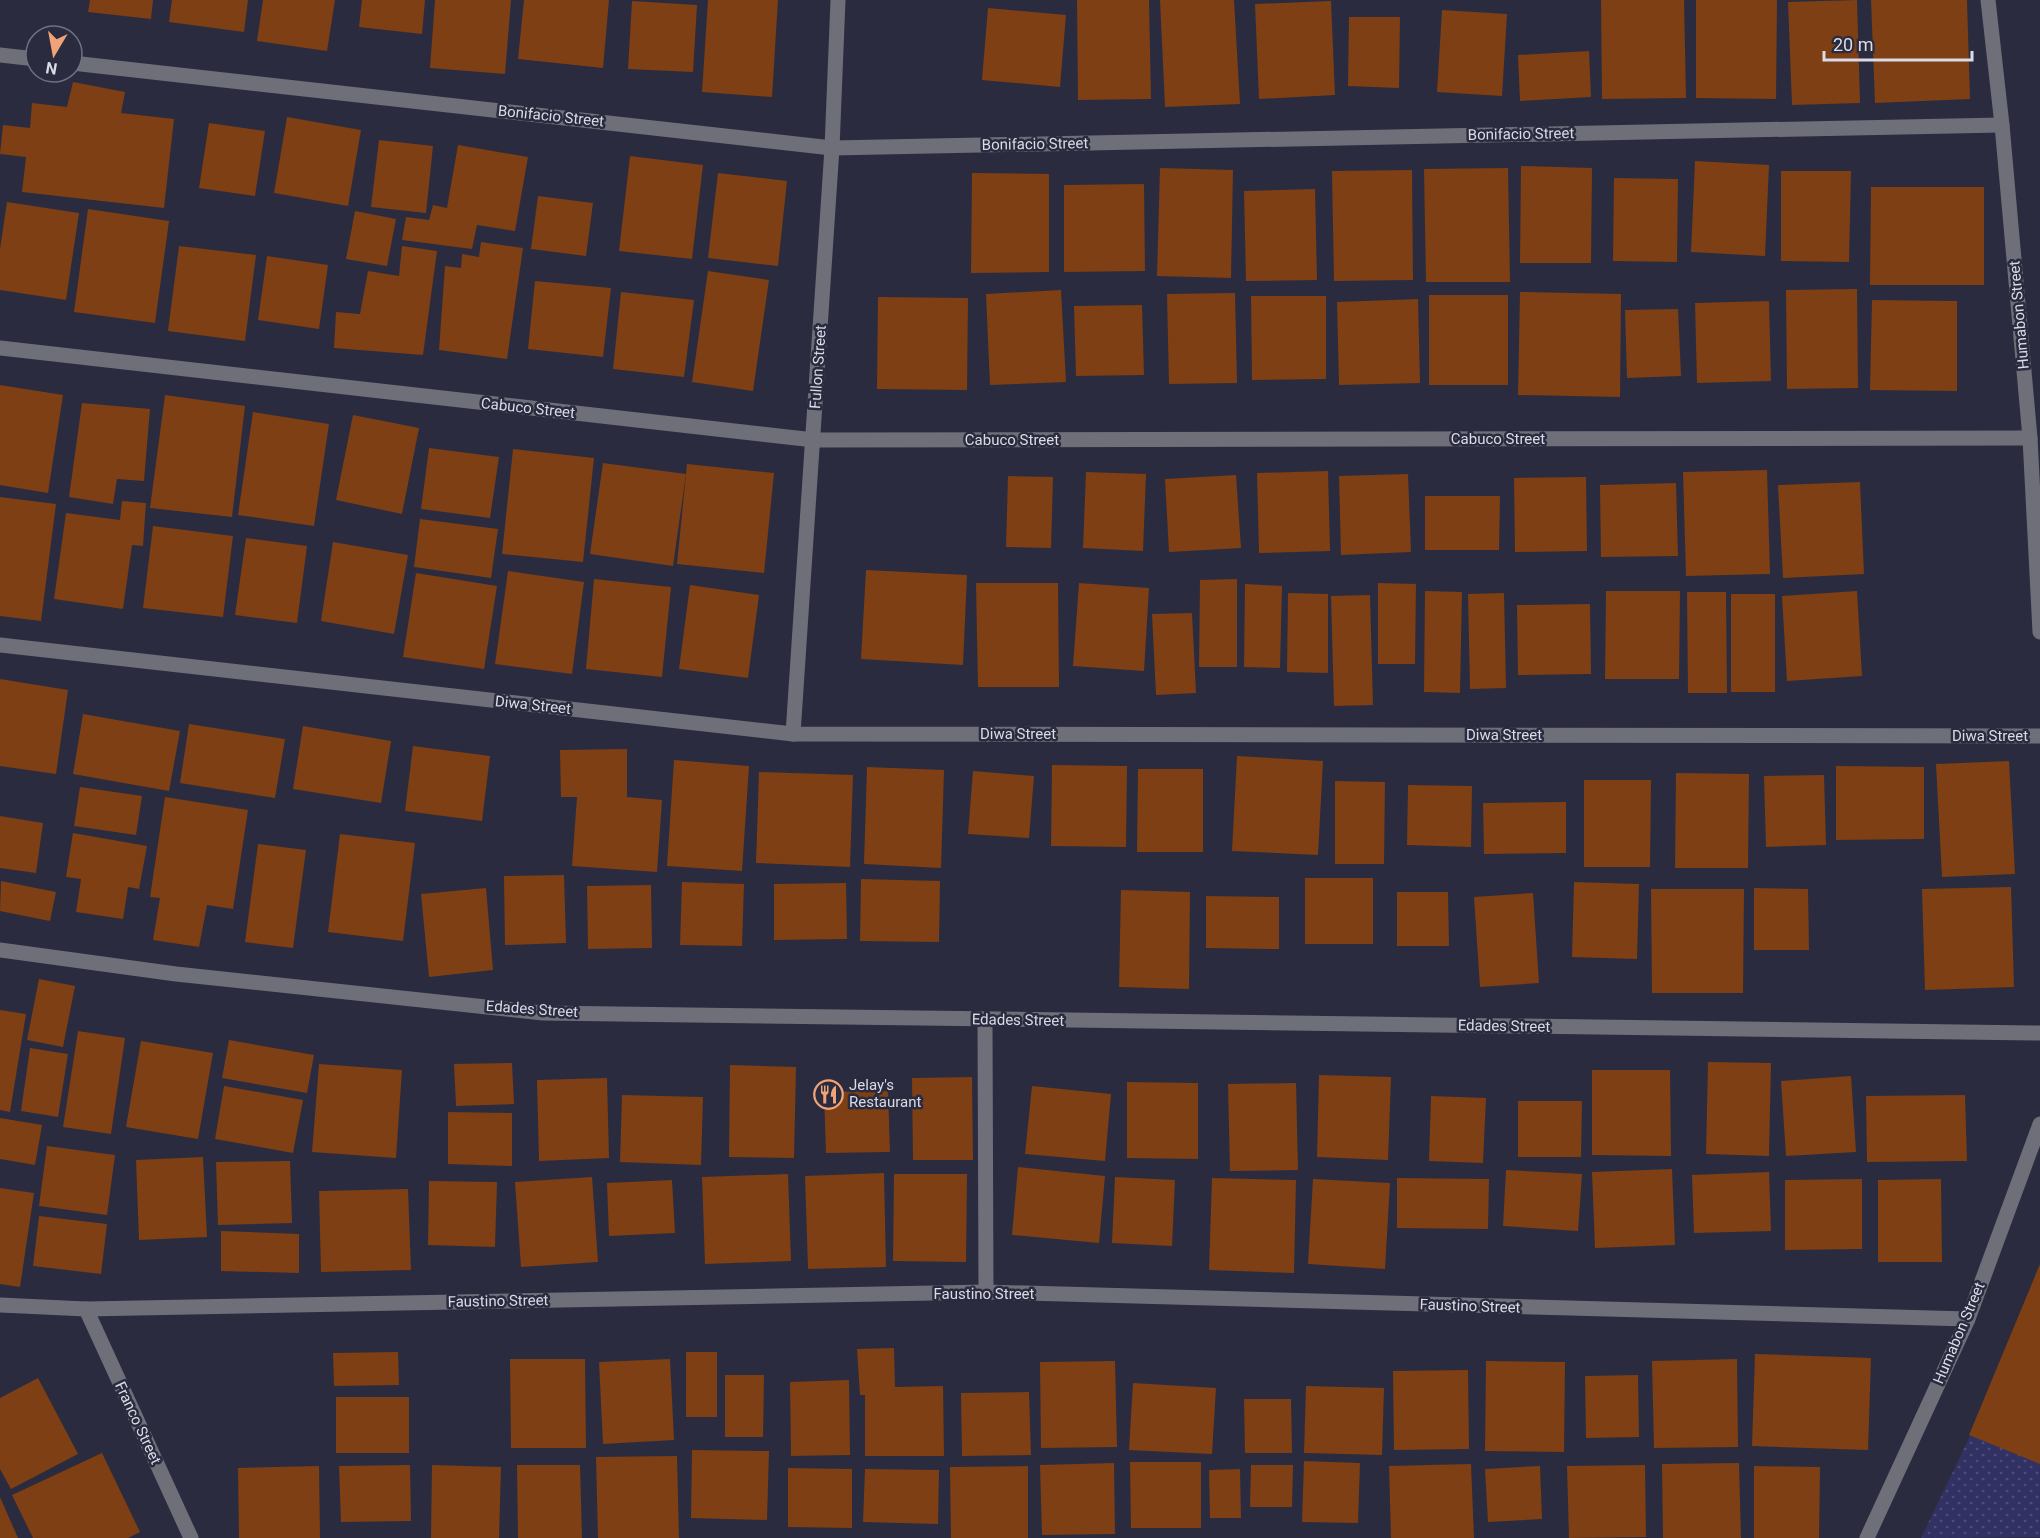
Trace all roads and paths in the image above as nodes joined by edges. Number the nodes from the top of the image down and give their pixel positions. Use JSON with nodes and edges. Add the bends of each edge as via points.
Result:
{"nodes":[{"id":1,"x":838,"y":0,"type":"edge"},
{"id":2,"x":1988,"y":0,"type":"edge"},
{"id":3,"x":0,"y":55,"type":"edge"},
{"id":4,"x":24,"y":58,"type":"edge"},
{"id":5,"x":84,"y":64,"type":"edge"},
{"id":6,"x":2002,"y":125,"type":"junction"},
{"id":7,"x":832,"y":148,"type":"junction"},
{"id":8,"x":0,"y":348,"type":"edge"},
{"id":9,"x":2030,"y":438,"type":"junction"},
{"id":10,"x":814,"y":440,"type":"junction"},
{"id":11,"x":2040,"y":632,"type":"edge"},
{"id":12,"x":0,"y":645,"type":"edge"},
{"id":13,"x":793,"y":734,"type":"junction"},
{"id":14,"x":2040,"y":736,"type":"edge"},
{"id":15,"x":0,"y":950,"type":"edge"},
{"id":16,"x":985,"y":1019,"type":"junction"},
{"id":17,"x":2040,"y":1033,"type":"edge"},
{"id":18,"x":2040,"y":1124,"type":"edge"},
{"id":19,"x":986,"y":1292,"type":"junction"},
{"id":20,"x":0,"y":1305,"type":"edge"},
{"id":21,"x":86,"y":1309,"type":"junction"},
{"id":22,"x":1968,"y":1319,"type":"junction"},
{"id":23,"x":191,"y":1538,"type":"edge"},
{"id":24,"x":1867,"y":1538,"type":"edge"}],
"edges":[{"from":1,"to":7,"type":"street","name":"Fullon Street"},
{"from":2,"to":6,"type":"street","name":"Humabon Street"},
{"from":3,"to":4,"type":"street"},
{"from":5,"to":7,"type":"street","name":"Bonifacio Street"},
{"from":6,"to":7,"type":"street","name":"Bonifacio Street"},
{"from":6,"to":9,"type":"street","name":"Humabon Street"},
{"from":7,"to":10,"type":"street","name":"Fullon Street"},
{"from":8,"to":10,"type":"street","name":"Cabuco Street"},
{"from":9,"to":10,"type":"street","name":"Cabuco Street"},
{"from":9,"to":11,"type":"street","name":"Humabon Street"},
{"from":10,"to":13,"type":"street","name":"Fullon Street"},
{"from":12,"to":13,"type":"street","name":"Diwa Street"},
{"from":13,"to":14,"type":"street","name":"Diwa Street"},
{"from":15,"to":16,"type":"street","name":"Edades Street","via":[[176,974],[543,1012]]},
{"from":16,"to":17,"type":"street","name":"Edades Street"},
{"from":16,"to":19,"type":"street"},
{"from":18,"to":22,"type":"street","name":"Humabon Street"},
{"from":19,"to":21,"type":"street","name":"Faustino Street"},
{"from":19,"to":22,"type":"street","name":"Faustino Street"},
{"from":20,"to":21,"type":"street","name":"Faustino Street"},
{"from":21,"to":23,"type":"street","name":"Franco Street"},
{"from":22,"to":24,"type":"street","name":"Humabon Street"}]}
